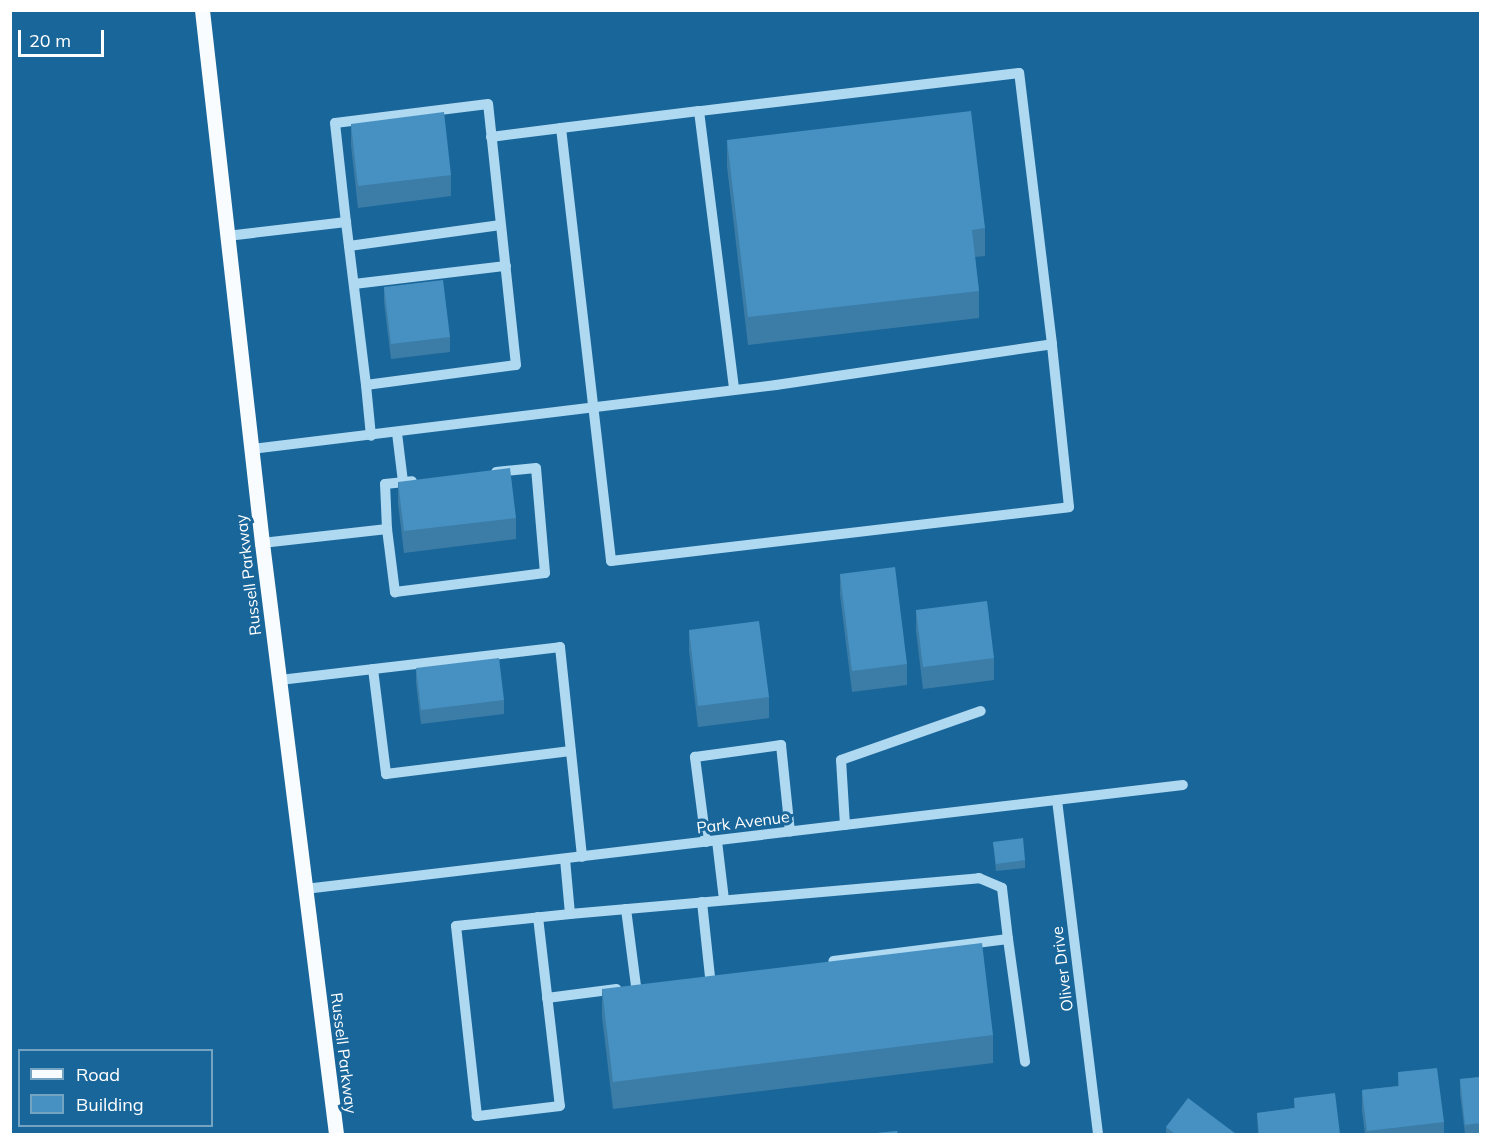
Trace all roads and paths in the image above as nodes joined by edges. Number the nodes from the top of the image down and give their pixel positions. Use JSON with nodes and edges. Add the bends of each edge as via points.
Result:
{"nodes":[{"id":1,"x":202,"y":10,"type":"edge"},
{"id":2,"x":699,"y":111,"type":"junction"},
{"id":3,"x":561,"y":128,"type":"junction"},
{"id":4,"x":491,"y":137,"type":"junction"},
{"id":5,"x":346,"y":222,"type":"junction"},
{"id":6,"x":501,"y":225,"type":"junction"},
{"id":7,"x":228,"y":236,"type":"junction"},
{"id":8,"x":349,"y":246,"type":"junction"},
{"id":9,"x":506,"y":266,"type":"junction"},
{"id":10,"x":354,"y":284,"type":"junction"},
{"id":11,"x":1052,"y":344,"type":"junction"},
{"id":12,"x":366,"y":385,"type":"junction"},
{"id":13,"x":734,"y":389,"type":"junction"},
{"id":14,"x":591,"y":408,"type":"junction"},
{"id":15,"x":397,"y":433,"type":"junction"},
{"id":16,"x":371,"y":436,"type":"junction"},
{"id":17,"x":252,"y":448,"type":"junction"},
{"id":18,"x":481,"y":474,"type":"edge"},
{"id":19,"x":426,"y":480,"type":"edge"},
{"id":20,"x":404,"y":482,"type":"junction"},
{"id":21,"x":387,"y":529,"type":"junction"},
{"id":22,"x":262,"y":543,"type":"junction"},
{"id":23,"x":373,"y":669,"type":"junction"},
{"id":24,"x":280,"y":680,"type":"junction"},
{"id":25,"x":981,"y":711,"type":"dead end"},
{"id":26,"x":571,"y":751,"type":"junction"},
{"id":27,"x":1183,"y":785,"type":"dead end"},
{"id":28,"x":1057,"y":800,"type":"junction"},
{"id":29,"x":845,"y":825,"type":"junction"},
{"id":30,"x":790,"y":832,"type":"junction"},
{"id":31,"x":711,"y":841,"type":"junction"},
{"id":32,"x":582,"y":857,"type":"junction"},
{"id":33,"x":565,"y":859,"type":"junction"},
{"id":34,"x":305,"y":889,"type":"junction"},
{"id":35,"x":724,"y":900,"type":"junction"},
{"id":36,"x":702,"y":902,"type":"junction"},
{"id":37,"x":626,"y":909,"type":"junction"},
{"id":38,"x":570,"y":914,"type":"junction"},
{"id":39,"x":538,"y":917,"type":"junction"},
{"id":40,"x":1008,"y":939,"type":"junction"},
{"id":41,"x":825,"y":962,"type":"edge"},
{"id":42,"x":710,"y":977,"type":"edge"},
{"id":43,"x":548,"y":998,"type":"junction"},
{"id":44,"x":1025,"y":1062,"type":"dead end"},
{"id":45,"x":336,"y":1134,"type":"edge"},
{"id":46,"x":1098,"y":1134,"type":"edge"}],
"edges":[{"from":1,"to":7,"type":"main road","name":"Russell Parkway"},
{"from":2,"to":3,"type":"street"},
{"from":2,"to":11,"type":"street","via":[[1019,73]]},
{"from":2,"to":13,"type":"street"},
{"from":3,"to":4,"type":"street"},
{"from":3,"to":14,"type":"street"},
{"from":4,"to":5,"type":"street","via":[[488,104],[335,123]]},
{"from":4,"to":6,"type":"street"},
{"from":5,"to":7,"type":"street"},
{"from":5,"to":8,"type":"street"},
{"from":6,"to":8,"type":"street"},
{"from":6,"to":9,"type":"street"},
{"from":7,"to":17,"type":"main road","name":"Russell Parkway"},
{"from":8,"to":10,"type":"street"},
{"from":9,"to":10,"type":"street"},
{"from":9,"to":12,"type":"street","via":[[516,365]]},
{"from":10,"to":12,"type":"street"},
{"from":11,"to":13,"type":"street"},
{"from":11,"to":14,"type":"street","via":[[1069,507],[611,561]]},
{"from":12,"to":16,"type":"street"},
{"from":13,"to":14,"type":"street"},
{"from":14,"to":15,"type":"street"},
{"from":15,"to":16,"type":"street"},
{"from":15,"to":20,"type":"street"},
{"from":16,"to":17,"type":"street"},
{"from":17,"to":22,"type":"main road","name":"Russell Parkway"},
{"from":18,"to":21,"type":"street","via":[[536,468],[545,573],[395,592]]},
{"from":19,"to":20,"type":"street"},
{"from":20,"to":21,"type":"street","via":[[385,484]]},
{"from":21,"to":22,"type":"street"},
{"from":22,"to":24,"type":"main road","name":"Russell Parkway"},
{"from":23,"to":24,"type":"street"},
{"from":23,"to":26,"type":"street","via":[[386,774]]},
{"from":23,"to":26,"type":"street","via":[[560,647]]},
{"from":24,"to":34,"type":"main road","name":"Russell Parkway"},
{"from":25,"to":29,"type":"street","via":[[841,760]]},
{"from":26,"to":32,"type":"street"},
{"from":27,"to":28,"type":"street","name":"Park Avenue"},
{"from":28,"to":29,"type":"street","name":"Park Avenue"},
{"from":28,"to":46,"type":"street","name":"Oliver Drive"},
{"from":29,"to":30,"type":"street","name":"Park Avenue"},
{"from":30,"to":31,"type":"street","name":"Park Avenue"},
{"from":30,"to":31,"type":"street","via":[[781,745],[695,757]]},
{"from":31,"to":32,"type":"street","name":"Park Avenue"},
{"from":31,"to":35,"type":"street"},
{"from":32,"to":33,"type":"street","name":"Park Avenue"},
{"from":33,"to":34,"type":"street","name":"Park Avenue"},
{"from":33,"to":38,"type":"street"},
{"from":34,"to":45,"type":"main road","name":"Russell Parkway"},
{"from":35,"to":36,"type":"street"},
{"from":35,"to":40,"type":"street","via":[[979,878],[1002,888]]},
{"from":36,"to":37,"type":"street"},
{"from":36,"to":42,"type":"street"},
{"from":37,"to":38,"type":"street"},
{"from":37,"to":43,"type":"street","via":[[642,986]]},
{"from":38,"to":39,"type":"street"},
{"from":39,"to":43,"type":"street"},
{"from":39,"to":43,"type":"street","via":[[456,926],[477,1116],[560,1106]]},
{"from":40,"to":41,"type":"street"},
{"from":40,"to":44,"type":"street"}]}
